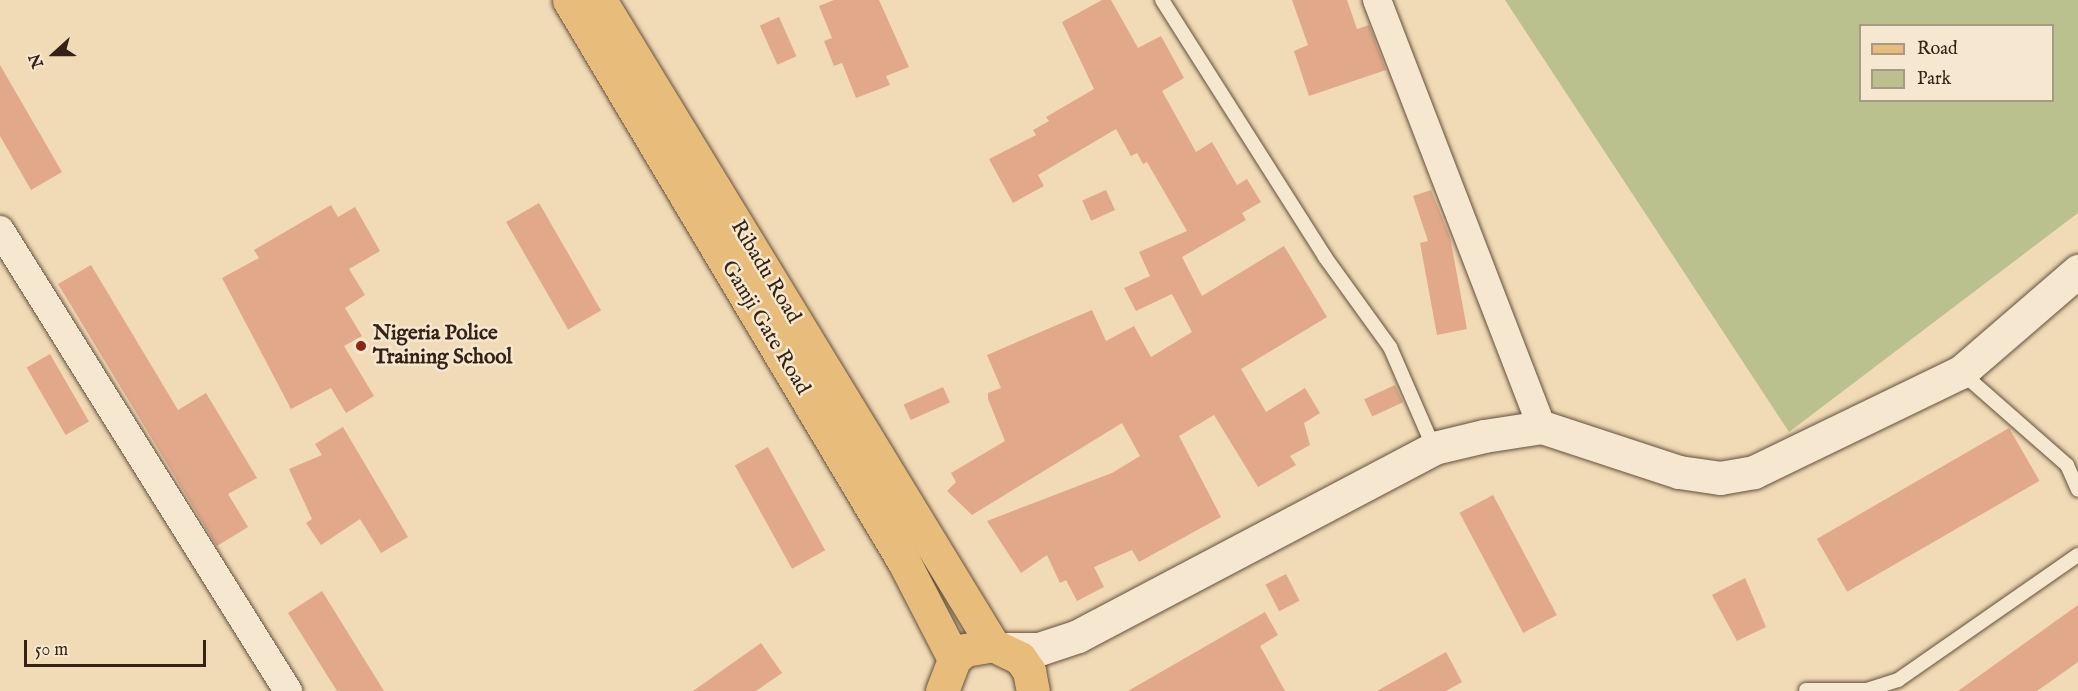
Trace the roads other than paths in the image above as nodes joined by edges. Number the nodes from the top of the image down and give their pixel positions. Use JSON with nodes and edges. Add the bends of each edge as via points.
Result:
{"nodes":[{"id":1,"x":569,"y":0,"type":"edge"},
{"id":2,"x":600,"y":0,"type":"edge"},
{"id":3,"x":1162,"y":0,"type":"edge"},
{"id":4,"x":1377,"y":0,"type":"edge"},
{"id":5,"x":0,"y":230,"type":"edge"},
{"id":6,"x":2078,"y":272,"type":"edge"},
{"id":7,"x":1961,"y":372,"type":"junction"},
{"id":8,"x":1542,"y":427,"type":"junction"},
{"id":9,"x":1434,"y":448,"type":"junction"},
{"id":10,"x":2078,"y":490,"type":"edge"},
{"id":11,"x":2078,"y":555,"type":"edge"},
{"id":12,"x":1078,"y":636,"type":"junction"},
{"id":13,"x":1000,"y":647,"type":"junction"},
{"id":14,"x":954,"y":659,"type":"junction"},
{"id":15,"x":1034,"y":688,"type":"edge"},
{"id":16,"x":1806,"y":690,"type":"edge"},
{"id":17,"x":288,"y":691,"type":"edge"},
{"id":18,"x":942,"y":691,"type":"edge"}],
"edges":[{"from":1,"to":14,"type":"main road","name":"Gamji Gate Road","via":[[904,562]]},
{"from":2,"to":13,"type":"main road","name":"Ribadu Road","via":[[930,544]]},
{"from":3,"to":9,"type":"lane","via":[[1325,257],[1390,347]]},
{"from":4,"to":8,"type":"street"},
{"from":5,"to":17,"type":"street"},
{"from":6,"to":7,"type":"street"},
{"from":7,"to":8,"type":"street","via":[[1754,472],[1720,478],[1679,472]]},
{"from":7,"to":10,"type":"lane","via":[[2067,465]]},
{"from":8,"to":9,"type":"street"},
{"from":9,"to":12,"type":"street"},
{"from":11,"to":16,"type":"lane","via":[[1898,680],[1868,690]]},
{"from":12,"to":13,"type":"street","via":[[1039,649]]},
{"from":12,"to":15,"type":"street"},
{"from":13,"to":14,"type":"main road","via":[[972,648]]},
{"from":13,"to":15,"type":"main road","name":"Ribadu Road","via":[[1029,671]]},
{"from":14,"to":18,"type":"main road"}]}
